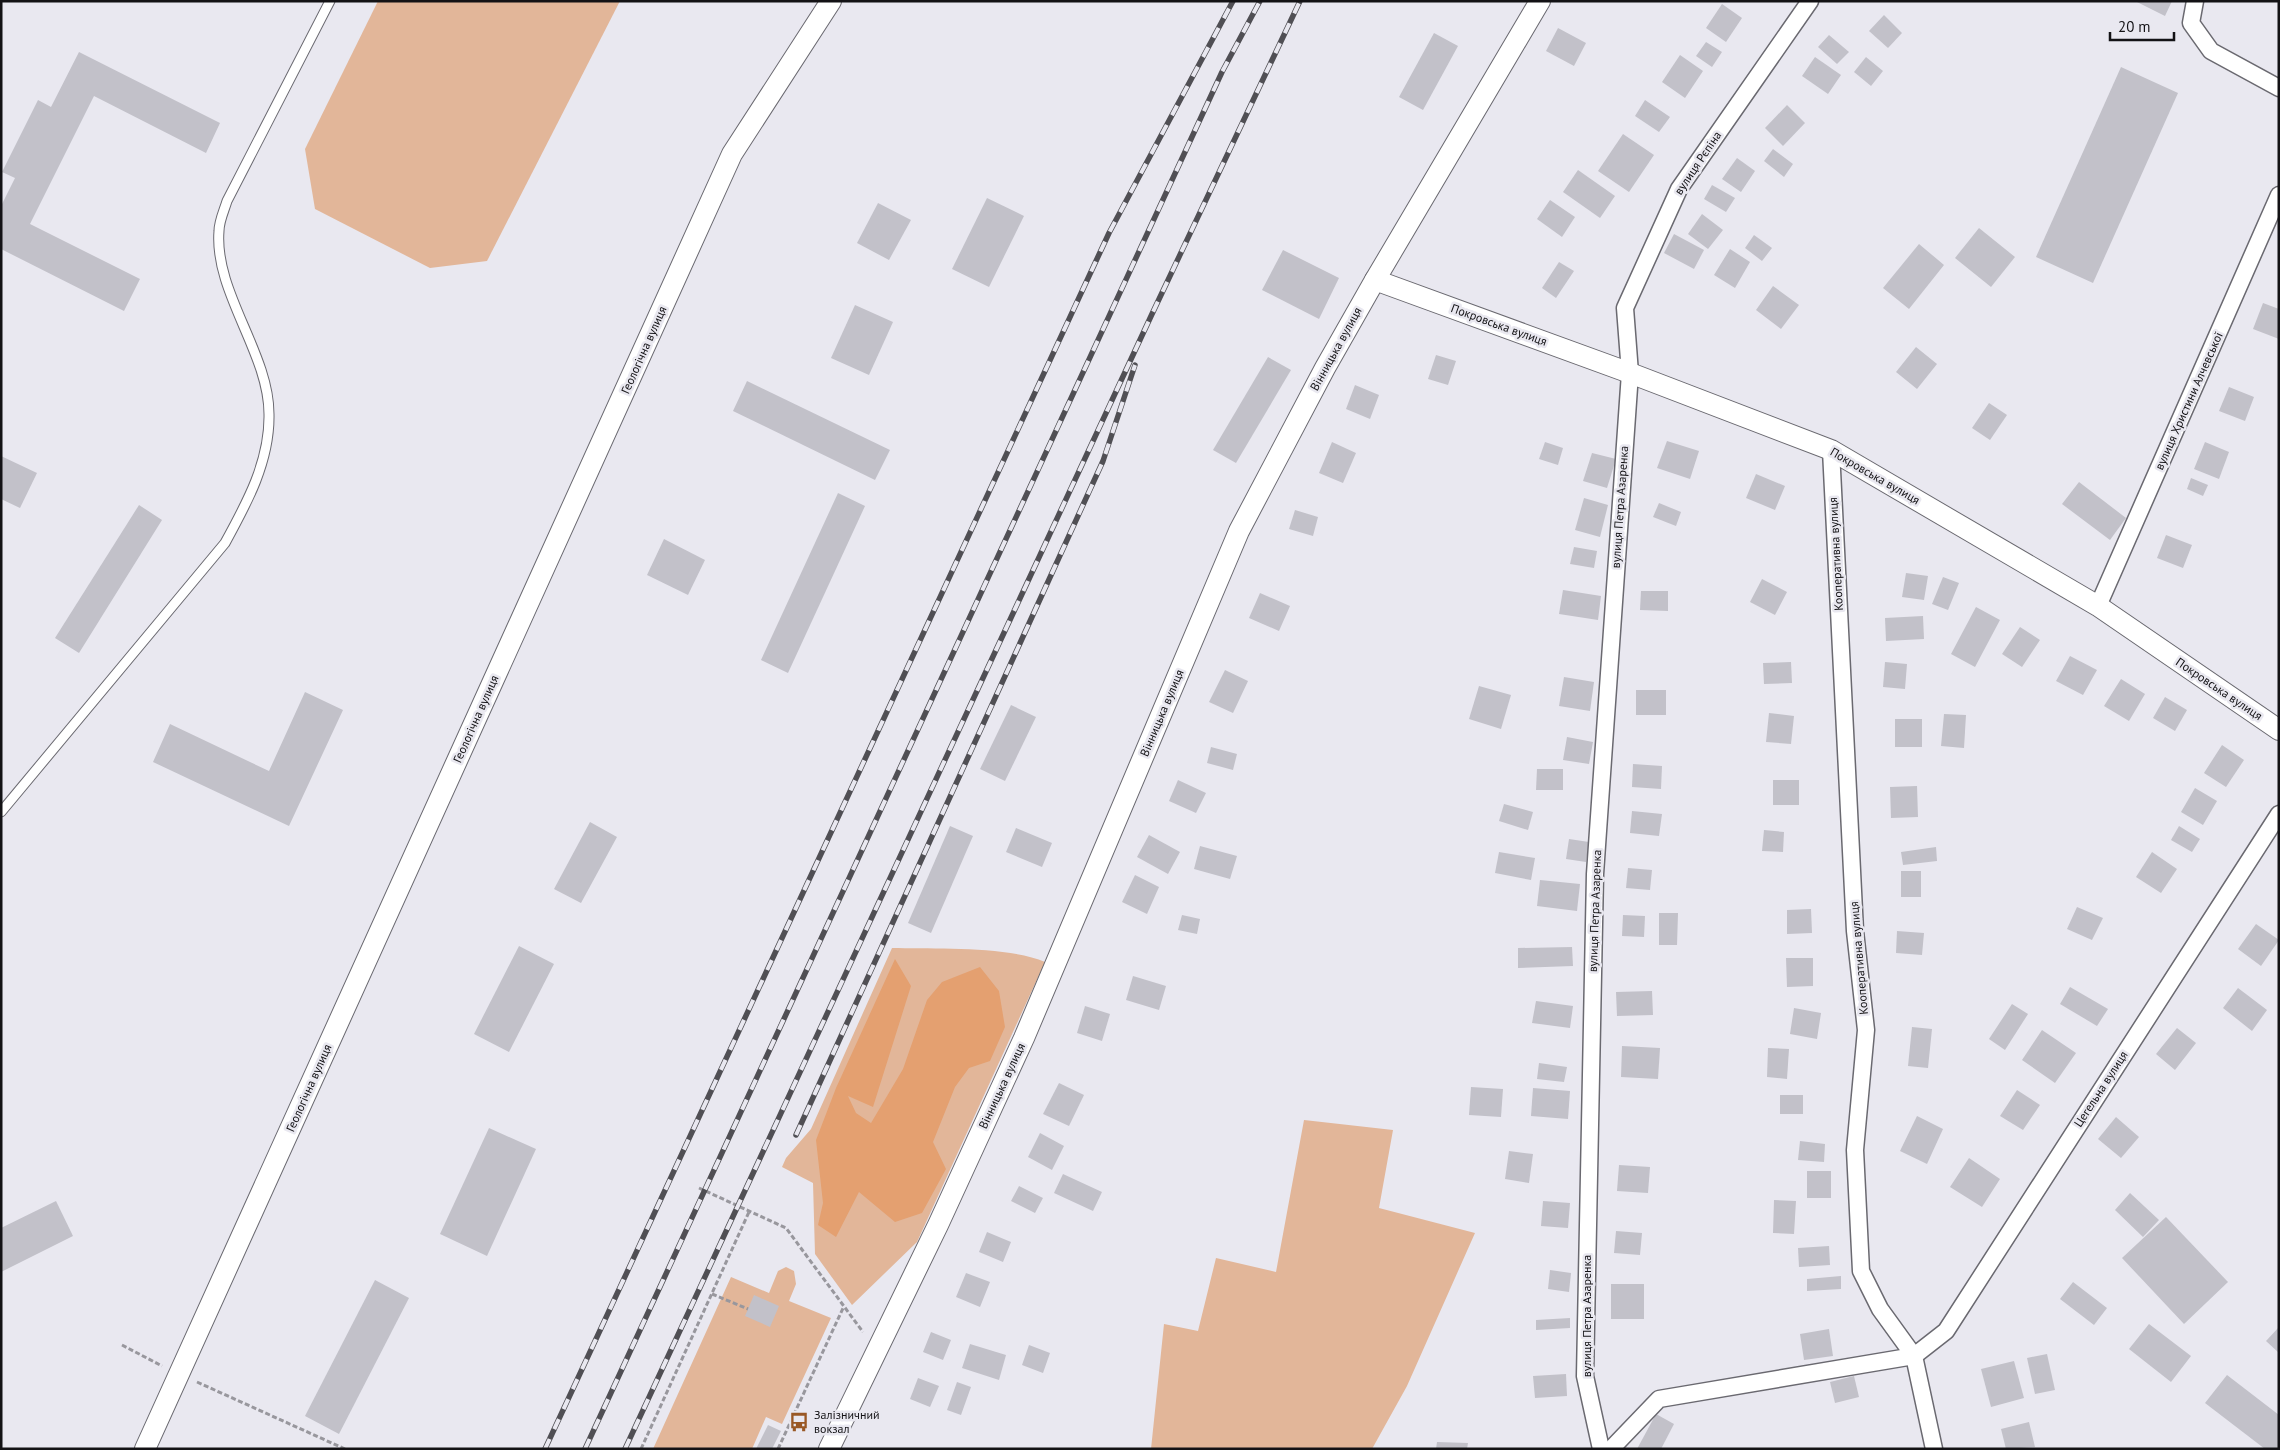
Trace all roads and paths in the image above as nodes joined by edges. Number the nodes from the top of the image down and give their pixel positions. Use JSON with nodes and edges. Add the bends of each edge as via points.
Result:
{"nodes":[{"id":1,"x":330,"y":1,"type":"edge"},
{"id":2,"x":831,"y":1,"type":"edge"},
{"id":3,"x":1540,"y":1,"type":"edge"},
{"id":4,"x":1810,"y":1,"type":"edge"},
{"id":5,"x":2194,"y":1,"type":"edge"},
{"id":6,"x":2279,"y":88,"type":"edge"},
{"id":7,"x":2279,"y":195,"type":"edge"},
{"id":8,"x":1375,"y":280,"type":"junction"},
{"id":9,"x":1630,"y":373,"type":"junction"},
{"id":10,"x":1831,"y":450,"type":"junction"},
{"id":11,"x":2098,"y":606,"type":"junction"},
{"id":12,"x":2279,"y":730,"type":"edge"},
{"id":13,"x":1,"y":812,"type":"edge"},
{"id":14,"x":2279,"y":814,"type":"edge"},
{"id":15,"x":699,"y":1188,"type":"dead end"},
{"id":16,"x":749,"y":1212,"type":"junction"},
{"id":17,"x":712,"y":1294,"type":"junction"},
{"id":18,"x":844,"y":1306,"type":"junction"},
{"id":19,"x":748,"y":1309,"type":"dead end"},
{"id":20,"x":122,"y":1345,"type":"dead end"},
{"id":21,"x":877,"y":1350,"type":"junction"},
{"id":22,"x":1914,"y":1356,"type":"junction"},
{"id":23,"x":179,"y":1374,"type":"junction"},
{"id":24,"x":832,"y":1448,"type":"edge"},
{"id":25,"x":145,"y":1449,"type":"edge"},
{"id":26,"x":345,"y":1449,"type":"edge"},
{"id":27,"x":641,"y":1449,"type":"edge"},
{"id":28,"x":778,"y":1449,"type":"edge"},
{"id":29,"x":1601,"y":1449,"type":"edge"},
{"id":30,"x":1611,"y":1449,"type":"edge"},
{"id":31,"x":1934,"y":1449,"type":"edge"}],
"edges":[{"from":1,"to":13,"type":"lane","via":[[227,201],[218,230],[227,283],[264,382],[269,414],[258,477],[224,542]]},
{"from":2,"to":23,"type":"street","name":"Геологічна вулиця","via":[[732,154]]},
{"from":3,"to":8,"type":"street","name":"Вінницька вулиця"},
{"from":4,"to":9,"type":"street","name":"вулиця Рєпіна","via":[[1678,190],[1625,308]]},
{"from":5,"to":6,"type":"street","via":[[2191,23],[2211,51]]},
{"from":7,"to":11,"type":"street","name":"вулиця Христини Алчевської"},
{"from":8,"to":9,"type":"street","name":"Покровська вулиця"},
{"from":8,"to":21,"type":"street","name":"Вінницька вулиця","via":[[1239,531],[1024,1038]]},
{"from":9,"to":10,"type":"street","name":"Покровська вулиця"},
{"from":9,"to":29,"type":"street","name":"вулиця Петра Азаренка","via":[[1595,874],[1585,1376]]},
{"from":10,"to":11,"type":"street","name":"Покровська вулиця"},
{"from":10,"to":22,"type":"street","name":"Кооперативна вулиця","via":[[1855,931],[1866,1030],[1855,1150],[1861,1271],[1880,1309]]},
{"from":11,"to":12,"type":"street","name":"Покровська вулиця"},
{"from":14,"to":22,"type":"street","name":"Цегельна вулиця","via":[[1946,1331]]},
{"from":15,"to":16,"type":"path"},
{"from":16,"to":17,"type":"path"},
{"from":16,"to":18,"type":"path","via":[[786,1228]]},
{"from":17,"to":19,"type":"path"},
{"from":17,"to":27,"type":"path"},
{"from":18,"to":21,"type":"path"},
{"from":18,"to":28,"type":"path"},
{"from":20,"to":23,"type":"path"},
{"from":21,"to":24,"type":"street","name":"Вінницька вулиця"},
{"from":22,"to":30,"type":"street","via":[[1659,1399]]},
{"from":22,"to":31,"type":"street","name":"Кооперативна вулиця"},
{"from":23,"to":25,"type":"street","name":"Геологічна вулиця"},
{"from":23,"to":26,"type":"path"}]}
